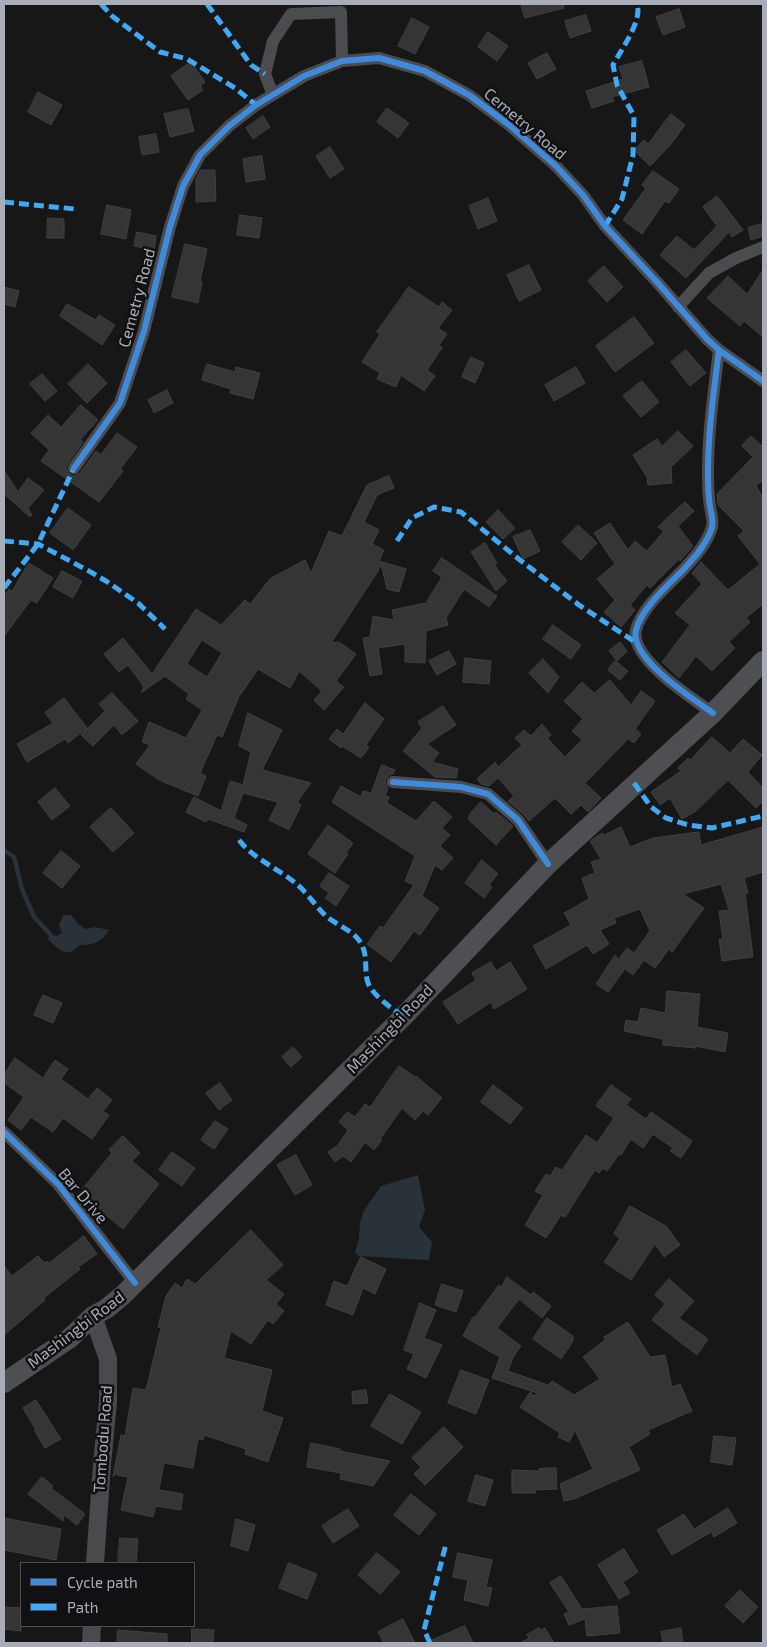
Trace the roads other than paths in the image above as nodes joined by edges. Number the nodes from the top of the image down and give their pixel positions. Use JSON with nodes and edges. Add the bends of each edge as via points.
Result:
{"nodes":[{"id":1,"x":342,"y":61,"type":"junction"},
{"id":2,"x":273,"y":95,"type":"junction"},
{"id":3,"x":763,"y":247,"type":"edge"},
{"id":4,"x":678,"y":307,"type":"junction"},
{"id":5,"x":719,"y":350,"type":"junction"},
{"id":6,"x":763,"y":381,"type":"edge"},
{"id":7,"x":74,"y":468,"type":"dead end"},
{"id":8,"x":763,"y":661,"type":"edge"},
{"id":9,"x":713,"y":713,"type":"junction"},
{"id":10,"x":393,"y":782,"type":"dead end"},
{"id":11,"x":548,"y":864,"type":"junction"},
{"id":12,"x":6,"y":1138,"type":"edge"},
{"id":13,"x":135,"y":1283,"type":"junction"},
{"id":14,"x":94,"y":1316,"type":"junction"},
{"id":15,"x":4,"y":1383,"type":"edge"},
{"id":16,"x":95,"y":1562,"type":"edge"},
{"id":17,"x":92,"y":1627,"type":"edge"},
{"id":18,"x":92,"y":1643,"type":"edge"}],
"edges":[{"from":1,"to":2,"type":"street","name":"Cemetry Road","via":[[304,76]]},
{"from":1,"to":2,"type":"street","via":[[341,12],[291,14],[272,41],[265,74]]},
{"from":1,"to":4,"type":"street","name":"Cemetry Road","via":[[379,58],[425,71],[469,95],[555,165]]},
{"from":2,"to":7,"type":"street","name":"Cemetry Road","via":[[229,126],[200,155],[183,186],[144,331],[120,403]]},
{"from":3,"to":4,"type":"street","via":[[709,273]]},
{"from":4,"to":5,"type":"street","name":"Cemetry Road"},
{"from":5,"to":6,"type":"street","name":"Cemetry Road"},
{"from":5,"to":9,"type":"street","via":[[708,470],[708,499],[713,525],[693,559],[644,612],[635,642],[659,672]]},
{"from":8,"to":9,"type":"main road","name":"Mashingbi Road"},
{"from":9,"to":11,"type":"main road","name":"Mashingbi Road"},
{"from":10,"to":11,"type":"street","via":[[461,788],[488,794],[518,820]]},
{"from":11,"to":13,"type":"main road","name":"Mashingbi Road","via":[[403,1017]]},
{"from":12,"to":13,"type":"street","name":"Bar Drive","via":[[58,1184]]},
{"from":13,"to":14,"type":"main road","name":"Mashingbi Road","via":[[106,1310]]},
{"from":14,"to":15,"type":"main road","name":"Mashingbi Road","via":[[70,1338]]},
{"from":14,"to":16,"type":"main road","name":"Tombodu Road","via":[[108,1359],[108,1402]]},
{"from":17,"to":18,"type":"main road"}]}
